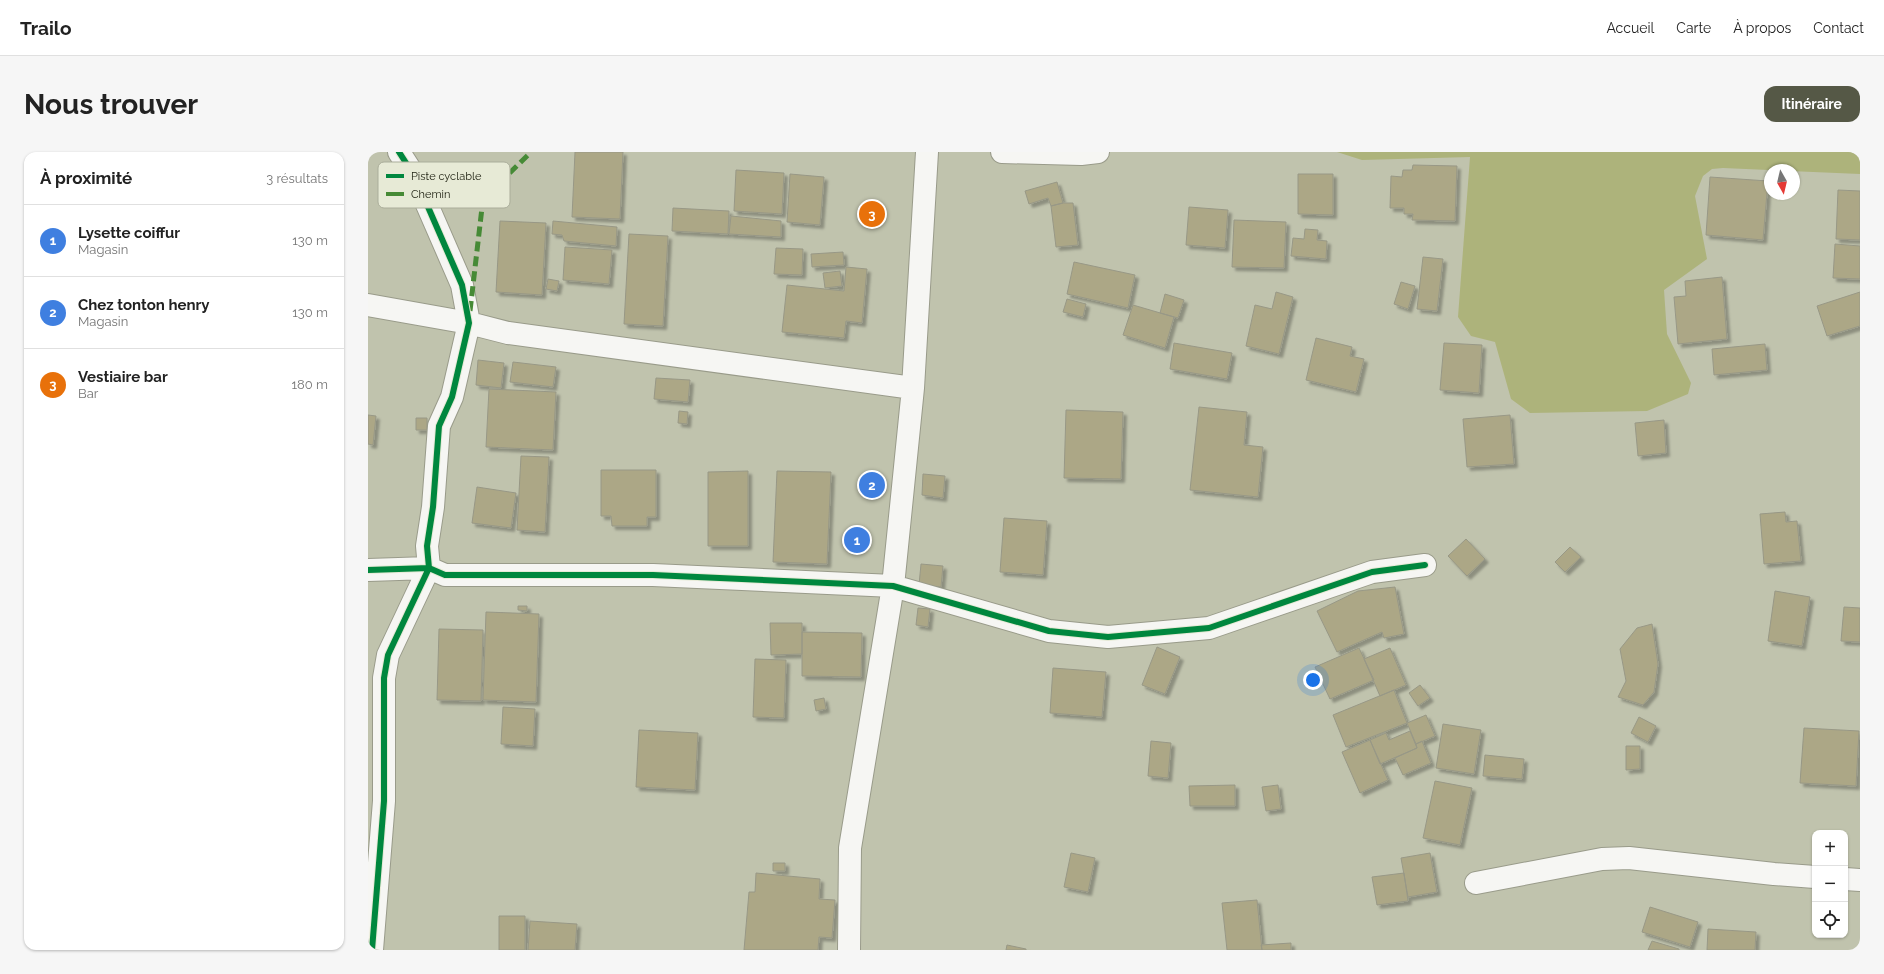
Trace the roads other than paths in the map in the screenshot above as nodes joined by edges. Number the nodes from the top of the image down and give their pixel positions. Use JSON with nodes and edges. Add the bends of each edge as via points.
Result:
{"nodes":[{"id":1,"x":400,"y":152,"type":"edge"},
{"id":2,"x":927,"y":152,"type":"edge"},
{"id":3,"x":1002,"y":152,"type":"edge"},
{"id":4,"x":1098,"y":152,"type":"edge"},
{"id":5,"x":406,"y":162,"type":"edge"},
{"id":6,"x":428,"y":208,"type":"edge"},
{"id":7,"x":368,"y":305,"type":"edge"},
{"id":8,"x":469,"y":323,"type":"junction"},
{"id":9,"x":913,"y":388,"type":"junction"},
{"id":10,"x":1425,"y":565,"type":"dead end"},
{"id":11,"x":429,"y":568,"type":"junction"},
{"id":12,"x":368,"y":570,"type":"edge"},
{"id":13,"x":893,"y":586,"type":"junction"},
{"id":14,"x":376,"y":801,"type":"edge"},
{"id":15,"x":1812,"y":877,"type":"edge"},
{"id":16,"x":1848,"y":879,"type":"edge"},
{"id":17,"x":1860,"y":880,"type":"edge"},
{"id":18,"x":1476,"y":883,"type":"dead end"},
{"id":19,"x":372,"y":950,"type":"edge"},
{"id":20,"x":849,"y":950,"type":"edge"}],
"edges":[{"from":1,"to":5,"type":"street"},
{"from":2,"to":9,"type":"street"},
{"from":3,"to":4,"type":"street"},
{"from":6,"to":8,"type":"street","via":[[462,285]]},
{"from":7,"to":8,"type":"street"},
{"from":8,"to":9,"type":"street","via":[[508,332]]},
{"from":8,"to":11,"type":"street","via":[[452,397],[439,426],[433,507],[427,546]]},
{"from":9,"to":13,"type":"street"},
{"from":10,"to":13,"type":"street","via":[[1372,572],[1209,628],[1108,637],[1049,631]]},
{"from":11,"to":12,"type":"street"},
{"from":11,"to":13,"type":"street","via":[[445,575],[653,575]]},
{"from":11,"to":14,"type":"street","via":[[388,655],[384,678]]},
{"from":13,"to":20,"type":"street","via":[[850,848]]},
{"from":14,"to":19,"type":"street"},
{"from":15,"to":18,"type":"street","via":[[1629,858],[1602,859]]},
{"from":16,"to":17,"type":"street"}]}
